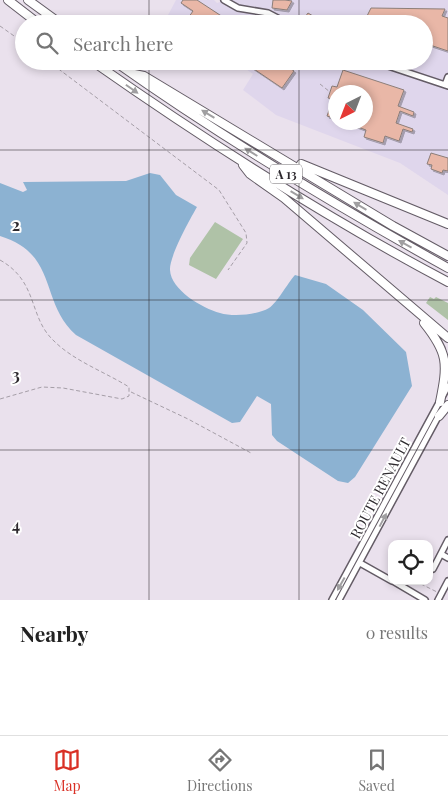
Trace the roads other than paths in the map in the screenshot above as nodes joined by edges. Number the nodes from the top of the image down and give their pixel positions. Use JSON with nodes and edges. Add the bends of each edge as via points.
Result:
{"nodes":[{"id":1,"x":8,"y":0,"type":"edge"},
{"id":2,"x":28,"y":0,"type":"edge"},
{"id":3,"x":224,"y":0,"type":"edge"},
{"id":4,"x":231,"y":0,"type":"edge"},
{"id":5,"x":236,"y":7,"type":"junction"},
{"id":6,"x":27,"y":15,"type":"edge"},
{"id":7,"x":49,"y":15,"type":"edge"},
{"id":8,"x":272,"y":15,"type":"edge"},
{"id":9,"x":105,"y":70,"type":"edge"},
{"id":10,"x":127,"y":70,"type":"edge"},
{"id":11,"x":400,"y":70,"type":"edge"},
{"id":12,"x":130,"y":72,"type":"junction"},
{"id":13,"x":448,"y":77,"type":"edge"},
{"id":14,"x":447,"y":86,"type":"edge"},
{"id":15,"x":250,"y":139,"type":"junction"},
{"id":16,"x":241,"y":161,"type":"junction"},
{"id":17,"x":448,"y":224,"type":"edge"},
{"id":18,"x":448,"y":256,"type":"edge"},
{"id":19,"x":448,"y":268,"type":"edge"},
{"id":20,"x":448,"y":282,"type":"edge"},
{"id":21,"x":398,"y":296,"type":"junction"},
{"id":22,"x":448,"y":338,"type":"edge"},
{"id":23,"x":448,"y":386,"type":"edge"},
{"id":24,"x":448,"y":399,"type":"edge"},
{"id":25,"x":440,"y":402,"type":"junction"},
{"id":26,"x":448,"y":405,"type":"edge"},
{"id":27,"x":438,"y":416,"type":"junction"},
{"id":28,"x":366,"y":537,"type":"junction"},
{"id":29,"x":448,"y":540,"type":"edge"},
{"id":30,"x":441,"y":554,"type":"junction"},
{"id":31,"x":448,"y":558,"type":"edge"},
{"id":32,"x":360,"y":562,"type":"junction"},
{"id":33,"x":433,"y":569,"type":"dead end"},
{"id":34,"x":388,"y":579,"type":"edge"},
{"id":35,"x":448,"y":581,"type":"edge"},
{"id":36,"x":399,"y":585,"type":"edge"},
{"id":37,"x":440,"y":597,"type":"edge"},
{"id":38,"x":332,"y":600,"type":"edge"},
{"id":39,"x":340,"y":600,"type":"edge"},
{"id":40,"x":425,"y":600,"type":"edge"}],
"edges":[{"from":1,"to":6,"type":"highway"},
{"from":2,"to":7,"type":"highway"},
{"from":3,"to":5,"type":"street"},
{"from":4,"to":5,"type":"street"},
{"from":5,"to":8,"type":"street"},
{"from":9,"to":16,"type":"highway","number":"A 13","one_way":true},
{"from":10,"to":12,"type":"highway","number":"A 13"},
{"from":11,"to":14,"type":"street"},
{"from":15,"to":12,"type":"highway","one_way":true,"via":[[144,76]]},
{"from":19,"to":12,"type":"highway","number":"A 13","one_way":true,"via":[[284,173]]},
{"from":13,"to":14,"type":"street"},
{"from":15,"to":17,"type":"highway","via":[[326,176]]},
{"from":18,"to":15,"type":"highway","one_way":true},
{"from":16,"to":20,"type":"highway","number":"A 13","one_way":true},
{"from":16,"to":21,"type":"highway","via":[[250,174]]},
{"from":21,"to":22,"type":"highway"},
{"from":21,"to":25,"type":"highway","via":[[436,336],[446,352],[448,369]]},
{"from":23,"to":25,"type":"street","name":"ROUTE RENAULT"},
{"from":24,"to":27,"type":"street","name":"ROUTE RENAULT"},
{"from":25,"to":28,"type":"street","name":"ROUTE RENAULT"},
{"from":26,"to":27,"type":"highway"},
{"from":32,"to":27,"type":"street","name":"ROUTE RENAULT","one_way":true},
{"from":28,"to":32,"type":"street","via":[[357,559]]},
{"from":28,"to":38,"type":"street","name":"ROUTE RENAULT","one_way":true},
{"from":29,"to":30,"type":"street"},
{"from":30,"to":31,"type":"street"},
{"from":30,"to":33,"type":"street"},
{"from":32,"to":34,"type":"street"},
{"from":32,"to":39,"type":"street","name":"ROUTE RENAULT"},
{"from":35,"to":37,"type":"street"},
{"from":36,"to":40,"type":"street"}]}
